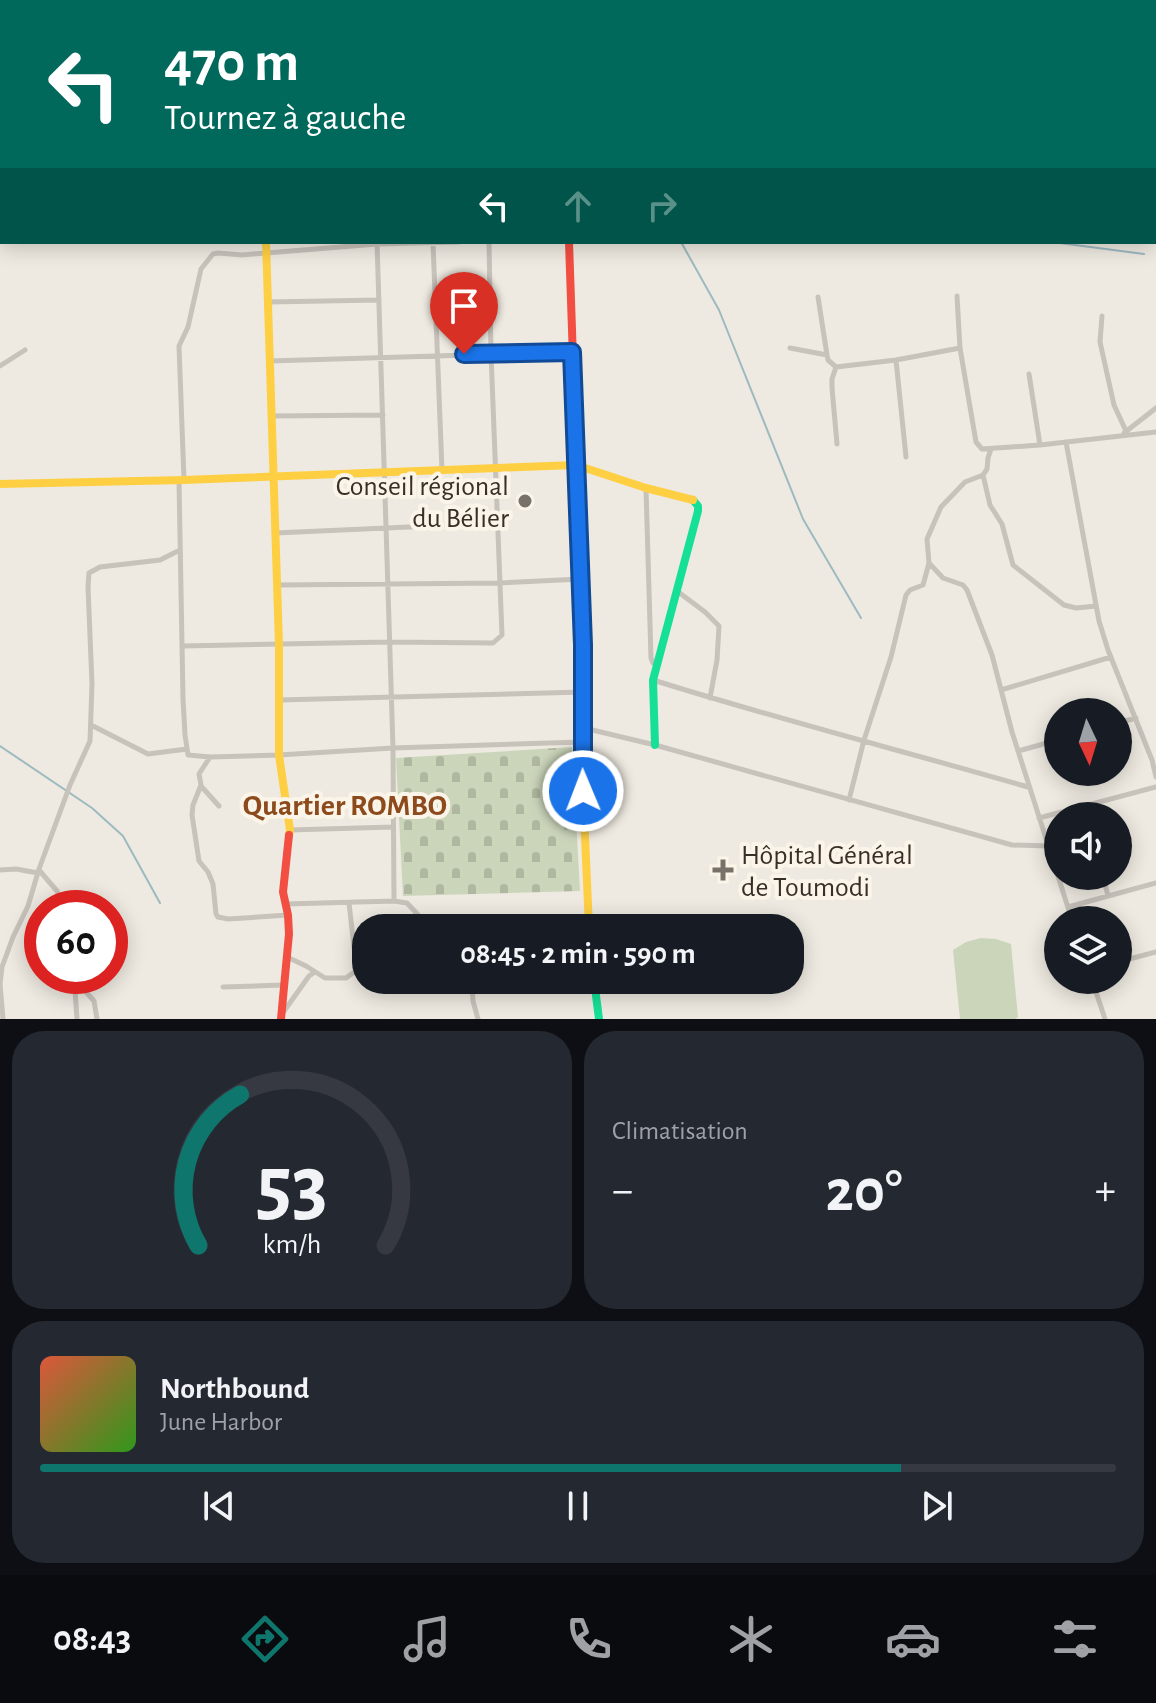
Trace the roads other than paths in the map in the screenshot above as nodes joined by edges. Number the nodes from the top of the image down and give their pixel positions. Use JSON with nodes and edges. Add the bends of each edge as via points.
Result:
{"nodes":[{"id":1,"x":349,"y":244,"type":"edge"},
{"id":2,"x":377,"y":244,"type":"edge"},
{"id":3,"x":433,"y":244,"type":"edge"},
{"id":4,"x":489,"y":244,"type":"edge"},
{"id":5,"x":569,"y":244,"type":"edge"},
{"id":6,"x":266,"y":247,"type":"edge"},
{"id":7,"x":957,"y":296,"type":"dead end"},
{"id":8,"x":818,"y":297,"type":"dead end"},
{"id":9,"x":379,"y":300,"type":"junction"},
{"id":10,"x":268,"y":302,"type":"junction"},
{"id":11,"x":1102,"y":316,"type":"dead end"},
{"id":12,"x":790,"y":348,"type":"dead end"},
{"id":13,"x":960,"y":348,"type":"junction"},
{"id":14,"x":25,"y":350,"type":"dead end"},
{"id":15,"x":572,"y":352,"type":"junction"},
{"id":16,"x":491,"y":353,"type":"junction"},
{"id":17,"x":437,"y":355,"type":"junction"},
{"id":18,"x":827,"y":355,"type":"junction"},
{"id":19,"x":382,"y":357,"type":"junction"},
{"id":20,"x":896,"y":360,"type":"junction"},
{"id":21,"x":269,"y":361,"type":"junction"},
{"id":22,"x":0,"y":366,"type":"edge"},
{"id":23,"x":836,"y":367,"type":"junction"},
{"id":24,"x":1029,"y":374,"type":"dead end"},
{"id":25,"x":1156,"y":408,"type":"edge"},
{"id":26,"x":383,"y":415,"type":"junction"},
{"id":27,"x":271,"y":416,"type":"junction"},
{"id":28,"x":1126,"y":431,"type":"junction"},
{"id":29,"x":1156,"y":432,"type":"edge"},
{"id":30,"x":1120,"y":436,"type":"junction"},
{"id":31,"x":1066,"y":442,"type":"junction"},
{"id":32,"x":837,"y":444,"type":"dead end"},
{"id":33,"x":1040,"y":445,"type":"junction"},
{"id":34,"x":991,"y":449,"type":"junction"},
{"id":35,"x":906,"y":457,"type":"dead end"},
{"id":36,"x":576,"y":465,"type":"junction"},
{"id":37,"x":495,"y":468,"type":"junction"},
{"id":38,"x":442,"y":470,"type":"junction"},
{"id":39,"x":384,"y":473,"type":"junction"},
{"id":40,"x":983,"y":475,"type":"junction"},
{"id":41,"x":273,"y":476,"type":"junction"},
{"id":42,"x":181,"y":480,"type":"junction"},
{"id":43,"x":0,"y":484,"type":"edge"},
{"id":44,"x":646,"y":488,"type":"junction"},
{"id":45,"x":498,"y":523,"type":"junction"},
{"id":46,"x":385,"y":528,"type":"junction"},
{"id":47,"x":275,"y":533,"type":"junction"},
{"id":48,"x":181,"y":549,"type":"junction"},
{"id":49,"x":929,"y":563,"type":"junction"},
{"id":50,"x":581,"y":579,"type":"junction"},
{"id":51,"x":500,"y":583,"type":"junction"},
{"id":52,"x":387,"y":585,"type":"junction"},
{"id":53,"x":276,"y":586,"type":"junction"},
{"id":54,"x":676,"y":591,"type":"junction"},
{"id":55,"x":1096,"y":606,"type":"junction"},
{"id":56,"x":389,"y":642,"type":"junction"},
{"id":57,"x":279,"y":645,"type":"junction"},
{"id":58,"x":183,"y":646,"type":"junction"},
{"id":59,"x":1111,"y":657,"type":"junction"},
{"id":60,"x":657,"y":665,"type":"junction"},
{"id":61,"x":653,"y":680,"type":"junction"},
{"id":62,"x":1001,"y":690,"type":"junction"},
{"id":63,"x":583,"y":692,"type":"junction"},
{"id":64,"x":391,"y":697,"type":"junction"},
{"id":65,"x":710,"y":698,"type":"junction"},
{"id":66,"x":279,"y":700,"type":"junction"},
{"id":67,"x":1136,"y":718,"type":"junction"},
{"id":68,"x":1132,"y":719,"type":"edge"},
{"id":69,"x":91,"y":725,"type":"junction"},
{"id":70,"x":584,"y":728,"type":"junction"},
{"id":71,"x":864,"y":740,"type":"junction"},
{"id":72,"x":583,"y":742,"type":"junction"},
{"id":73,"x":1044,"y":744,"type":"edge"},
{"id":74,"x":655,"y":745,"type":"junction"},
{"id":75,"x":393,"y":748,"type":"junction"},
{"id":76,"x":187,"y":749,"type":"junction"},
{"id":77,"x":1018,"y":751,"type":"junction"},
{"id":78,"x":279,"y":755,"type":"junction"},
{"id":79,"x":210,"y":757,"type":"junction"},
{"id":80,"x":1156,"y":777,"type":"edge"},
{"id":81,"x":201,"y":785,"type":"junction"},
{"id":82,"x":1156,"y":787,"type":"edge"},
{"id":83,"x":1029,"y":788,"type":"junction"},
{"id":84,"x":849,"y":800,"type":"junction"},
{"id":85,"x":1098,"y":802,"type":"edge"},
{"id":86,"x":219,"y":806,"type":"dead end"},
{"id":87,"x":1044,"y":817,"type":"edge"},
{"id":88,"x":1039,"y":818,"type":"junction"},
{"id":89,"x":393,"y":827,"type":"junction"},
{"id":90,"x":290,"y":830,"type":"junction"},
{"id":91,"x":1044,"y":834,"type":"edge"},
{"id":92,"x":1044,"y":846,"type":"edge"},
{"id":93,"x":0,"y":870,"type":"edge"},
{"id":94,"x":38,"y":871,"type":"junction"},
{"id":95,"x":1156,"y":883,"type":"edge"},
{"id":96,"x":56,"y":890,"type":"edge"},
{"id":97,"x":1106,"y":890,"type":"edge"},
{"id":98,"x":1108,"y":896,"type":"junction"},
{"id":99,"x":394,"y":901,"type":"junction"},
{"id":100,"x":349,"y":903,"type":"junction"},
{"id":101,"x":286,"y":904,"type":"junction"},
{"id":102,"x":1072,"y":906,"type":"edge"},
{"id":103,"x":417,"y":914,"type":"edge"},
{"id":104,"x":589,"y":914,"type":"edge"},
{"id":105,"x":288,"y":915,"type":"junction"},
{"id":106,"x":352,"y":928,"type":"edge"},
{"id":107,"x":1156,"y":952,"type":"edge"},
{"id":108,"x":286,"y":957,"type":"junction"},
{"id":109,"x":1132,"y":958,"type":"edge"},
{"id":110,"x":316,"y":971,"type":"junction"},
{"id":111,"x":0,"y":974,"type":"edge"},
{"id":112,"x":352,"y":974,"type":"edge"},
{"id":113,"x":283,"y":985,"type":"junction"},
{"id":114,"x":223,"y":987,"type":"dead end"},
{"id":115,"x":76,"y":994,"type":"edge"},
{"id":116,"x":88,"y":994,"type":"edge"},
{"id":117,"x":473,"y":994,"type":"edge"},
{"id":118,"x":596,"y":994,"type":"edge"},
{"id":119,"x":1097,"y":994,"type":"edge"},
{"id":120,"x":282,"y":1017,"type":"edge"},
{"id":121,"x":3,"y":1019,"type":"edge"},
{"id":122,"x":77,"y":1019,"type":"edge"},
{"id":123,"x":97,"y":1019,"type":"edge"},
{"id":124,"x":478,"y":1019,"type":"edge"},
{"id":125,"x":599,"y":1019,"type":"edge"},
{"id":126,"x":1105,"y":1019,"type":"edge"}],
"edges":[{"from":1,"to":6,"type":"street"},
{"from":2,"to":9,"type":"street"},
{"from":3,"to":17,"type":"street"},
{"from":4,"to":16,"type":"street"},
{"from":5,"to":15,"type":"street"},
{"from":6,"to":10,"type":"street"},
{"from":6,"to":42,"type":"street","via":[[242,255],[215,253],[201,269],[179,346]]},
{"from":7,"to":13,"type":"street"},
{"from":8,"to":18,"type":"street"},
{"from":9,"to":10,"type":"street"},
{"from":9,"to":19,"type":"street"},
{"from":10,"to":21,"type":"street"},
{"from":11,"to":28,"type":"street","via":[[1100,342],[1114,405]]},
{"from":12,"to":18,"type":"street"},
{"from":13,"to":20,"type":"street"},
{"from":13,"to":34,"type":"street","via":[[976,442]]},
{"from":14,"to":22,"type":"street"},
{"from":15,"to":16,"type":"street"},
{"from":15,"to":36,"type":"street"},
{"from":16,"to":17,"type":"street"},
{"from":16,"to":37,"type":"street"},
{"from":17,"to":19,"type":"street"},
{"from":17,"to":38,"type":"street"},
{"from":18,"to":23,"type":"street"},
{"from":19,"to":21,"type":"street"},
{"from":19,"to":26,"type":"street"},
{"from":20,"to":23,"type":"street"},
{"from":20,"to":35,"type":"street"},
{"from":21,"to":27,"type":"street"},
{"from":23,"to":32,"type":"street","via":[[832,388]]},
{"from":24,"to":33,"type":"street"},
{"from":25,"to":28,"type":"street"},
{"from":26,"to":27,"type":"street"},
{"from":26,"to":39,"type":"street"},
{"from":27,"to":41,"type":"street"},
{"from":28,"to":30,"type":"street"},
{"from":29,"to":30,"type":"street"},
{"from":30,"to":31,"type":"street"},
{"from":31,"to":33,"type":"street"},
{"from":31,"to":55,"type":"street"},
{"from":33,"to":34,"type":"street"},
{"from":34,"to":40,"type":"street"},
{"from":36,"to":37,"type":"street"},
{"from":36,"to":44,"type":"street"},
{"from":36,"to":50,"type":"street"},
{"from":37,"to":38,"type":"street"},
{"from":37,"to":45,"type":"street"},
{"from":38,"to":39,"type":"street"},
{"from":39,"to":41,"type":"street"},
{"from":39,"to":46,"type":"street"},
{"from":40,"to":49,"type":"street","via":[[965,482],[941,507],[927,539]]},
{"from":40,"to":55,"type":"street","via":[[1013,565],[1064,605]]},
{"from":41,"to":42,"type":"street"},
{"from":41,"to":47,"type":"street"},
{"from":42,"to":43,"type":"street"},
{"from":42,"to":48,"type":"street"},
{"from":44,"to":54,"type":"street","via":[[693,500],[698,506]]},
{"from":44,"to":60,"type":"street","via":[[651,658]]},
{"from":45,"to":46,"type":"street"},
{"from":45,"to":51,"type":"street"},
{"from":46,"to":47,"type":"street"},
{"from":46,"to":52,"type":"street"},
{"from":47,"to":53,"type":"street"},
{"from":48,"to":58,"type":"street"},
{"from":48,"to":69,"type":"street","via":[[160,560],[89,573]]},
{"from":49,"to":62,"type":"street","via":[[943,578],[967,590]]},
{"from":49,"to":71,"type":"street","via":[[923,585],[906,595]]},
{"from":50,"to":51,"type":"street"},
{"from":50,"to":63,"type":"street"},
{"from":51,"to":52,"type":"street"},
{"from":51,"to":56,"type":"street","via":[[502,635],[493,643]]},
{"from":52,"to":53,"type":"street"},
{"from":52,"to":56,"type":"street"},
{"from":53,"to":57,"type":"street"},
{"from":54,"to":60,"type":"street"},
{"from":54,"to":65,"type":"street","via":[[719,626]]},
{"from":55,"to":59,"type":"street"},
{"from":56,"to":57,"type":"street"},
{"from":56,"to":64,"type":"street"},
{"from":57,"to":58,"type":"street"},
{"from":57,"to":66,"type":"street"},
{"from":58,"to":76,"type":"street"},
{"from":59,"to":62,"type":"street"},
{"from":59,"to":67,"type":"street"},
{"from":60,"to":61,"type":"street"},
{"from":61,"to":65,"type":"street"},
{"from":61,"to":74,"type":"street"},
{"from":62,"to":77,"type":"street"},
{"from":63,"to":64,"type":"street"},
{"from":63,"to":70,"type":"street"},
{"from":64,"to":66,"type":"street"},
{"from":64,"to":75,"type":"street"},
{"from":65,"to":71,"type":"street"},
{"from":66,"to":78,"type":"street"},
{"from":67,"to":68,"type":"street"},
{"from":67,"to":80,"type":"street"},
{"from":69,"to":76,"type":"street","via":[[148,754]]},
{"from":69,"to":94,"type":"street","via":[[90,741]]},
{"from":70,"to":72,"type":"street"},
{"from":70,"to":74,"type":"street"},
{"from":71,"to":83,"type":"street"},
{"from":71,"to":84,"type":"street"},
{"from":72,"to":75,"type":"street"},
{"from":72,"to":104,"type":"street"},
{"from":73,"to":77,"type":"street"},
{"from":74,"to":84,"type":"street"},
{"from":75,"to":78,"type":"street"},
{"from":75,"to":89,"type":"street"},
{"from":76,"to":79,"type":"street","via":[[188,755]]},
{"from":77,"to":83,"type":"street"},
{"from":78,"to":79,"type":"street"},
{"from":78,"to":90,"type":"street"},
{"from":79,"to":81,"type":"street","via":[[199,774]]},
{"from":81,"to":86,"type":"street"},
{"from":81,"to":105,"type":"street","via":[[192,810],[194,834],[199,861],[213,884],[218,917]]},
{"from":82,"to":85,"type":"street"},
{"from":83,"to":88,"type":"street"},
{"from":84,"to":92,"type":"street","via":[[1012,845]]},
{"from":87,"to":88,"type":"street"},
{"from":88,"to":91,"type":"street"},
{"from":89,"to":90,"type":"street"},
{"from":89,"to":99,"type":"street"},
{"from":90,"to":101,"type":"street"},
{"from":93,"to":94,"type":"street"},
{"from":94,"to":96,"type":"street"},
{"from":94,"to":111,"type":"street"},
{"from":95,"to":98,"type":"street"},
{"from":97,"to":98,"type":"street"},
{"from":98,"to":102,"type":"street"},
{"from":99,"to":100,"type":"street"},
{"from":99,"to":103,"type":"street","via":[[407,903]]},
{"from":100,"to":101,"type":"street"},
{"from":100,"to":106,"type":"street"},
{"from":101,"to":105,"type":"street"},
{"from":105,"to":108,"type":"street"},
{"from":107,"to":109,"type":"street"},
{"from":108,"to":110,"type":"street"},
{"from":108,"to":113,"type":"street"},
{"from":110,"to":112,"type":"street","via":[[323,978]]},
{"from":110,"to":120,"type":"street"},
{"from":111,"to":121,"type":"street"},
{"from":113,"to":114,"type":"street"},
{"from":113,"to":120,"type":"street"},
{"from":115,"to":122,"type":"street"},
{"from":116,"to":123,"type":"street"},
{"from":117,"to":124,"type":"street"},
{"from":118,"to":125,"type":"street"},
{"from":119,"to":126,"type":"street"}]}
